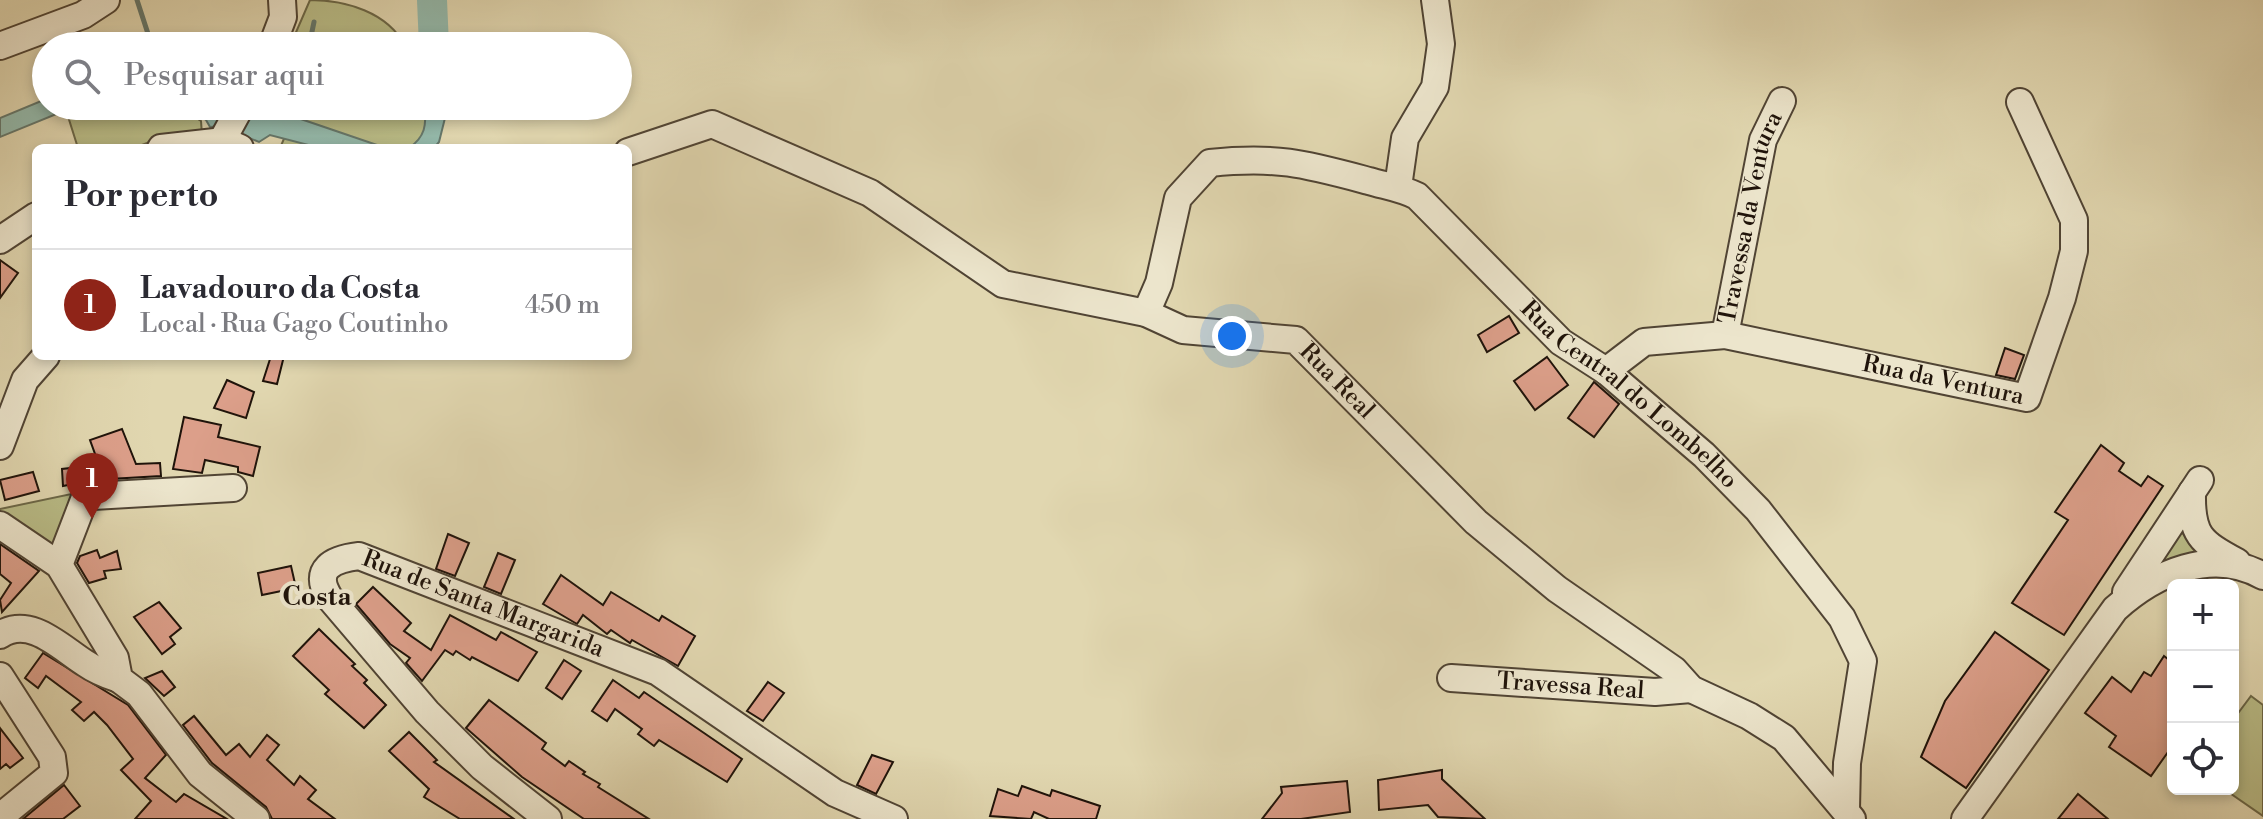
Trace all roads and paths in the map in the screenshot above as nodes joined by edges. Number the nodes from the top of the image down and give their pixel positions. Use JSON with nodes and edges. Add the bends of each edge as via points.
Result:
{"nodes":[{"id":1,"x":106,"y":0,"type":"edge"},
{"id":2,"x":282,"y":0,"type":"edge"},
{"id":3,"x":1435,"y":0,"type":"edge"},
{"id":4,"x":277,"y":32,"type":"edge"},
{"id":5,"x":2,"y":38,"type":"edge"},
{"id":6,"x":1782,"y":101,"type":"dead end"},
{"id":7,"x":2020,"y":102,"type":"dead end"},
{"id":8,"x":236,"y":120,"type":"edge"},
{"id":9,"x":228,"y":142,"type":"edge"},
{"id":10,"x":206,"y":144,"type":"edge"},
{"id":11,"x":632,"y":151,"type":"edge"},
{"id":12,"x":1398,"y":187,"type":"junction"},
{"id":13,"x":32,"y":219,"type":"edge"},
{"id":14,"x":0,"y":240,"type":"edge"},
{"id":15,"x":1146,"y":313,"type":"junction"},
{"id":16,"x":1725,"y":335,"type":"junction"},
{"id":17,"x":42,"y":360,"type":"edge"},
{"id":18,"x":1606,"y":371,"type":"junction"},
{"id":19,"x":0,"y":446,"type":"edge"},
{"id":20,"x":233,"y":488,"type":"dead end"},
{"id":21,"x":0,"y":526,"type":"edge"},
{"id":22,"x":59,"y":565,"type":"junction"},
{"id":23,"x":2255,"y":572,"type":"edge"},
{"id":24,"x":2115,"y":609,"type":"junction"},
{"id":25,"x":6,"y":628,"type":"edge"},
{"id":26,"x":0,"y":676,"type":"edge"},
{"id":27,"x":1451,"y":678,"type":"dead end"},
{"id":28,"x":119,"y":679,"type":"junction"},
{"id":29,"x":1691,"y":689,"type":"junction"},
{"id":30,"x":1849,"y":814,"type":"edge"},
{"id":31,"x":0,"y":817,"type":"edge"},
{"id":32,"x":256,"y":819,"type":"edge"},
{"id":33,"x":548,"y":819,"type":"edge"},
{"id":34,"x":894,"y":819,"type":"edge"},
{"id":35,"x":1965,"y":819,"type":"edge"}],
"edges":[{"from":1,"to":5,"type":"street","via":[[83,15]]},
{"from":2,"to":4,"type":"street"},
{"from":3,"to":12,"type":"street","via":[[1441,44],[1435,87],[1405,138]]},
{"from":6,"to":16,"type":"street","name":"Travessa da Ventura","via":[[1763,140]]},
{"from":7,"to":16,"type":"street","name":"Rua da Ventura","via":[[2074,220],[2074,251],[2062,298],[2027,398]]},
{"from":8,"to":9,"type":"street"},
{"from":9,"to":10,"type":"street"},
{"from":11,"to":15,"type":"street","name":"Rua Real","via":[[712,124],[870,193],[1003,284]]},
{"from":12,"to":15,"type":"street","via":[[1307,163],[1259,158],[1210,163],[1178,198],[1159,283]]},
{"from":12,"to":18,"type":"street","name":"Rua Central do Lombelho","via":[[1417,196],[1561,342]]},
{"from":13,"to":14,"type":"street"},
{"from":15,"to":29,"type":"street","name":"Rua Real","via":[[1183,330],[1296,340],[1476,522],[1557,589],[1674,670]]},
{"from":16,"to":18,"type":"street","name":"Rua da Ventura","via":[[1644,342]]},
{"from":17,"to":19,"type":"street","via":[[25,380]]},
{"from":18,"to":30,"type":"street","name":"Rua Central do Lombelho","via":[[1704,455],[1758,510],[1842,618],[1863,661],[1847,763]]},
{"from":20,"to":22,"type":"street","via":[[93,496],[84,500]]},
{"from":21,"to":22,"type":"street"},
{"from":22,"to":28,"type":"street","via":[[115,658]]},
{"from":23,"to":24,"type":"street","via":[[2213,563],[2185,567],[2140,587]]},
{"from":23,"to":24,"type":"street","via":[[2203,542],[2191,521],[2196,486]]},
{"from":24,"to":35,"type":"street"},
{"from":25,"to":28,"type":"street","via":[[33,630]]},
{"from":26,"to":31,"type":"street","via":[[52,757],[54,773]]},
{"from":27,"to":29,"type":"street","name":"Travessa Real","via":[[1655,692]]},
{"from":28,"to":32,"type":"street","via":[[139,694],[200,774]]},
{"from":29,"to":30,"type":"street","name":"Rua Real","via":[[1784,738]]},
{"from":33,"to":34,"type":"street","name":"Rua de Santa Margarida","via":[[482,767],[427,712],[329,597],[322,585],[332,562],[359,556],[658,672],[835,793]]}]}
